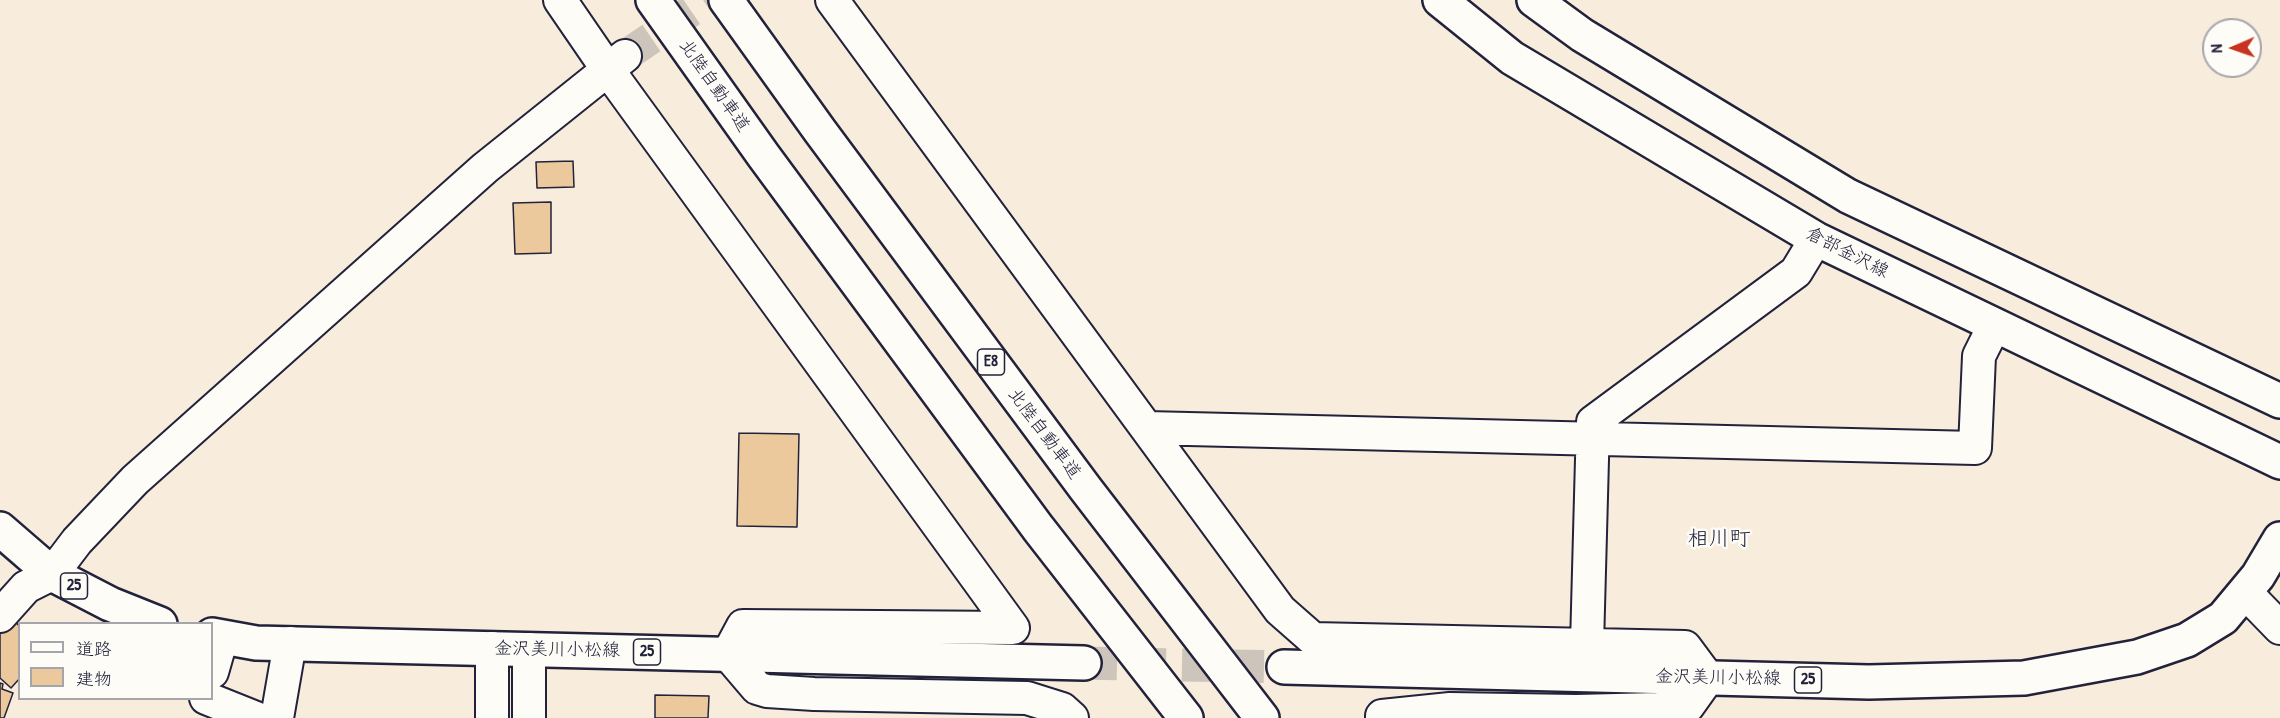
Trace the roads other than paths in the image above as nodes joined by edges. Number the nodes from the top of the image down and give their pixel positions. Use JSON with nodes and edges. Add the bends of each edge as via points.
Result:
{"nodes":[{"id":1,"x":560,"y":0,"type":"edge"},
{"id":2,"x":653,"y":0,"type":"edge"},
{"id":3,"x":726,"y":0,"type":"edge"},
{"id":4,"x":832,"y":0,"type":"edge"},
{"id":5,"x":1440,"y":0,"type":"edge"},
{"id":6,"x":1534,"y":0,"type":"edge"},
{"id":7,"x":616,"y":63,"type":"junction"},
{"id":8,"x":1816,"y":239,"type":"junction"},
{"id":9,"x":1994,"y":326,"type":"junction"},
{"id":10,"x":2280,"y":401,"type":"edge"},
{"id":11,"x":1147,"y":428,"type":"junction"},
{"id":12,"x":1592,"y":439,"type":"junction"},
{"id":13,"x":2280,"y":462,"type":"edge"},
{"id":14,"x":0,"y":529,"type":"edge"},
{"id":15,"x":2280,"y":539,"type":"edge"},
{"id":16,"x":52,"y":574,"type":"junction"},
{"id":17,"x":2245,"y":592,"type":"junction"},
{"id":18,"x":0,"y":616,"type":"edge"},
{"id":19,"x":155,"y":622,"type":"edge"},
{"id":20,"x":2280,"y":628,"type":"edge"},
{"id":21,"x":217,"y":636,"type":"edge"},
{"id":22,"x":290,"y":643,"type":"junction"},
{"id":23,"x":1587,"y":645,"type":"junction"},
{"id":24,"x":492,"y":648,"type":"junction"},
{"id":25,"x":529,"y":649,"type":"junction"},
{"id":26,"x":728,"y":654,"type":"junction"},
{"id":27,"x":1084,"y":663,"type":"tunnel mouth"},
{"id":28,"x":213,"y":665,"type":"edge"},
{"id":29,"x":1284,"y":667,"type":"tunnel mouth"},
{"id":30,"x":1708,"y":678,"type":"junction"},
{"id":31,"x":209,"y":700,"type":"edge"},
{"id":32,"x":256,"y":718,"type":"edge"},
{"id":33,"x":277,"y":718,"type":"edge"},
{"id":34,"x":492,"y":718,"type":"edge"},
{"id":35,"x":529,"y":718,"type":"edge"},
{"id":36,"x":1072,"y":718,"type":"edge"},
{"id":37,"x":1186,"y":718,"type":"edge"},
{"id":38,"x":1262,"y":718,"type":"edge"},
{"id":39,"x":1382,"y":718,"type":"edge"}],
"edges":[{"from":1,"to":7,"type":"street"},
{"from":2,"to":37,"type":"main road","name":"北陸自動車道","via":[[1038,528]]},
{"from":3,"to":38,"type":"main road","name":"北陸自動車道","number":"E8","via":[[1085,488]]},
{"from":4,"to":11,"type":"street"},
{"from":5,"to":8,"type":"main road","name":"倉部金沢線","via":[[1512,58]]},
{"from":6,"to":10,"type":"main road","via":[[1582,35],[1848,195]]},
{"from":7,"to":16,"type":"street","via":[[485,168],[135,480],[77,541]]},
{"from":7,"to":26,"type":"street","via":[[1013,628],[742,626]]},
{"from":8,"to":9,"type":"main road","name":"倉部金沢線"},
{"from":8,"to":12,"type":"street","via":[[1796,272],[1593,422]]},
{"from":9,"to":12,"type":"street","via":[[1979,356],[1975,448]]},
{"from":9,"to":13,"type":"main road","name":"倉部金沢線"},
{"from":11,"to":12,"type":"street"},
{"from":11,"to":23,"type":"street","via":[[1281,610],[1313,639]]},
{"from":12,"to":23,"type":"street"},
{"from":14,"to":16,"type":"main road","number":"25"},
{"from":15,"to":17,"type":"main road","name":"金沢美川小松線","number":"25"},
{"from":16,"to":18,"type":"street","via":[[26,587]]},
{"from":16,"to":19,"type":"main road","number":"25"},
{"from":17,"to":20,"type":"street"},
{"from":17,"to":30,"type":"main road","name":"金沢美川小松線","number":"25","via":[[2223,618],[2187,640],[2137,657],[2035,676],[1869,682]]},
{"from":21,"to":22,"type":"main road","name":"金沢美川小松線","number":"25","via":[[256,643]]},
{"from":21,"to":28,"type":"street"},
{"from":22,"to":24,"type":"main road","name":"金沢美川小松線","number":"25"},
{"from":22,"to":33,"type":"street"},
{"from":23,"to":30,"type":"street","via":[[1685,647]]},
{"from":24,"to":25,"type":"main road","name":"金沢美川小松線","number":"25"},
{"from":24,"to":34,"type":"street"},
{"from":25,"to":26,"type":"main road","name":"金沢美川小松線","number":"25"},
{"from":25,"to":35,"type":"street"},
{"from":26,"to":27,"type":"main road","name":"金沢美川小松線","number":"25"},
{"from":26,"to":36,"type":"street","via":[[757,688],[767,691],[1027,698],[1062,708]]},
{"from":29,"to":30,"type":"main road","name":"金沢美川小松線","number":"25"},
{"from":30,"to":39,"type":"street","via":[[1688,706],[1658,710],[1450,709]]},
{"from":31,"to":32,"type":"street"}]}
